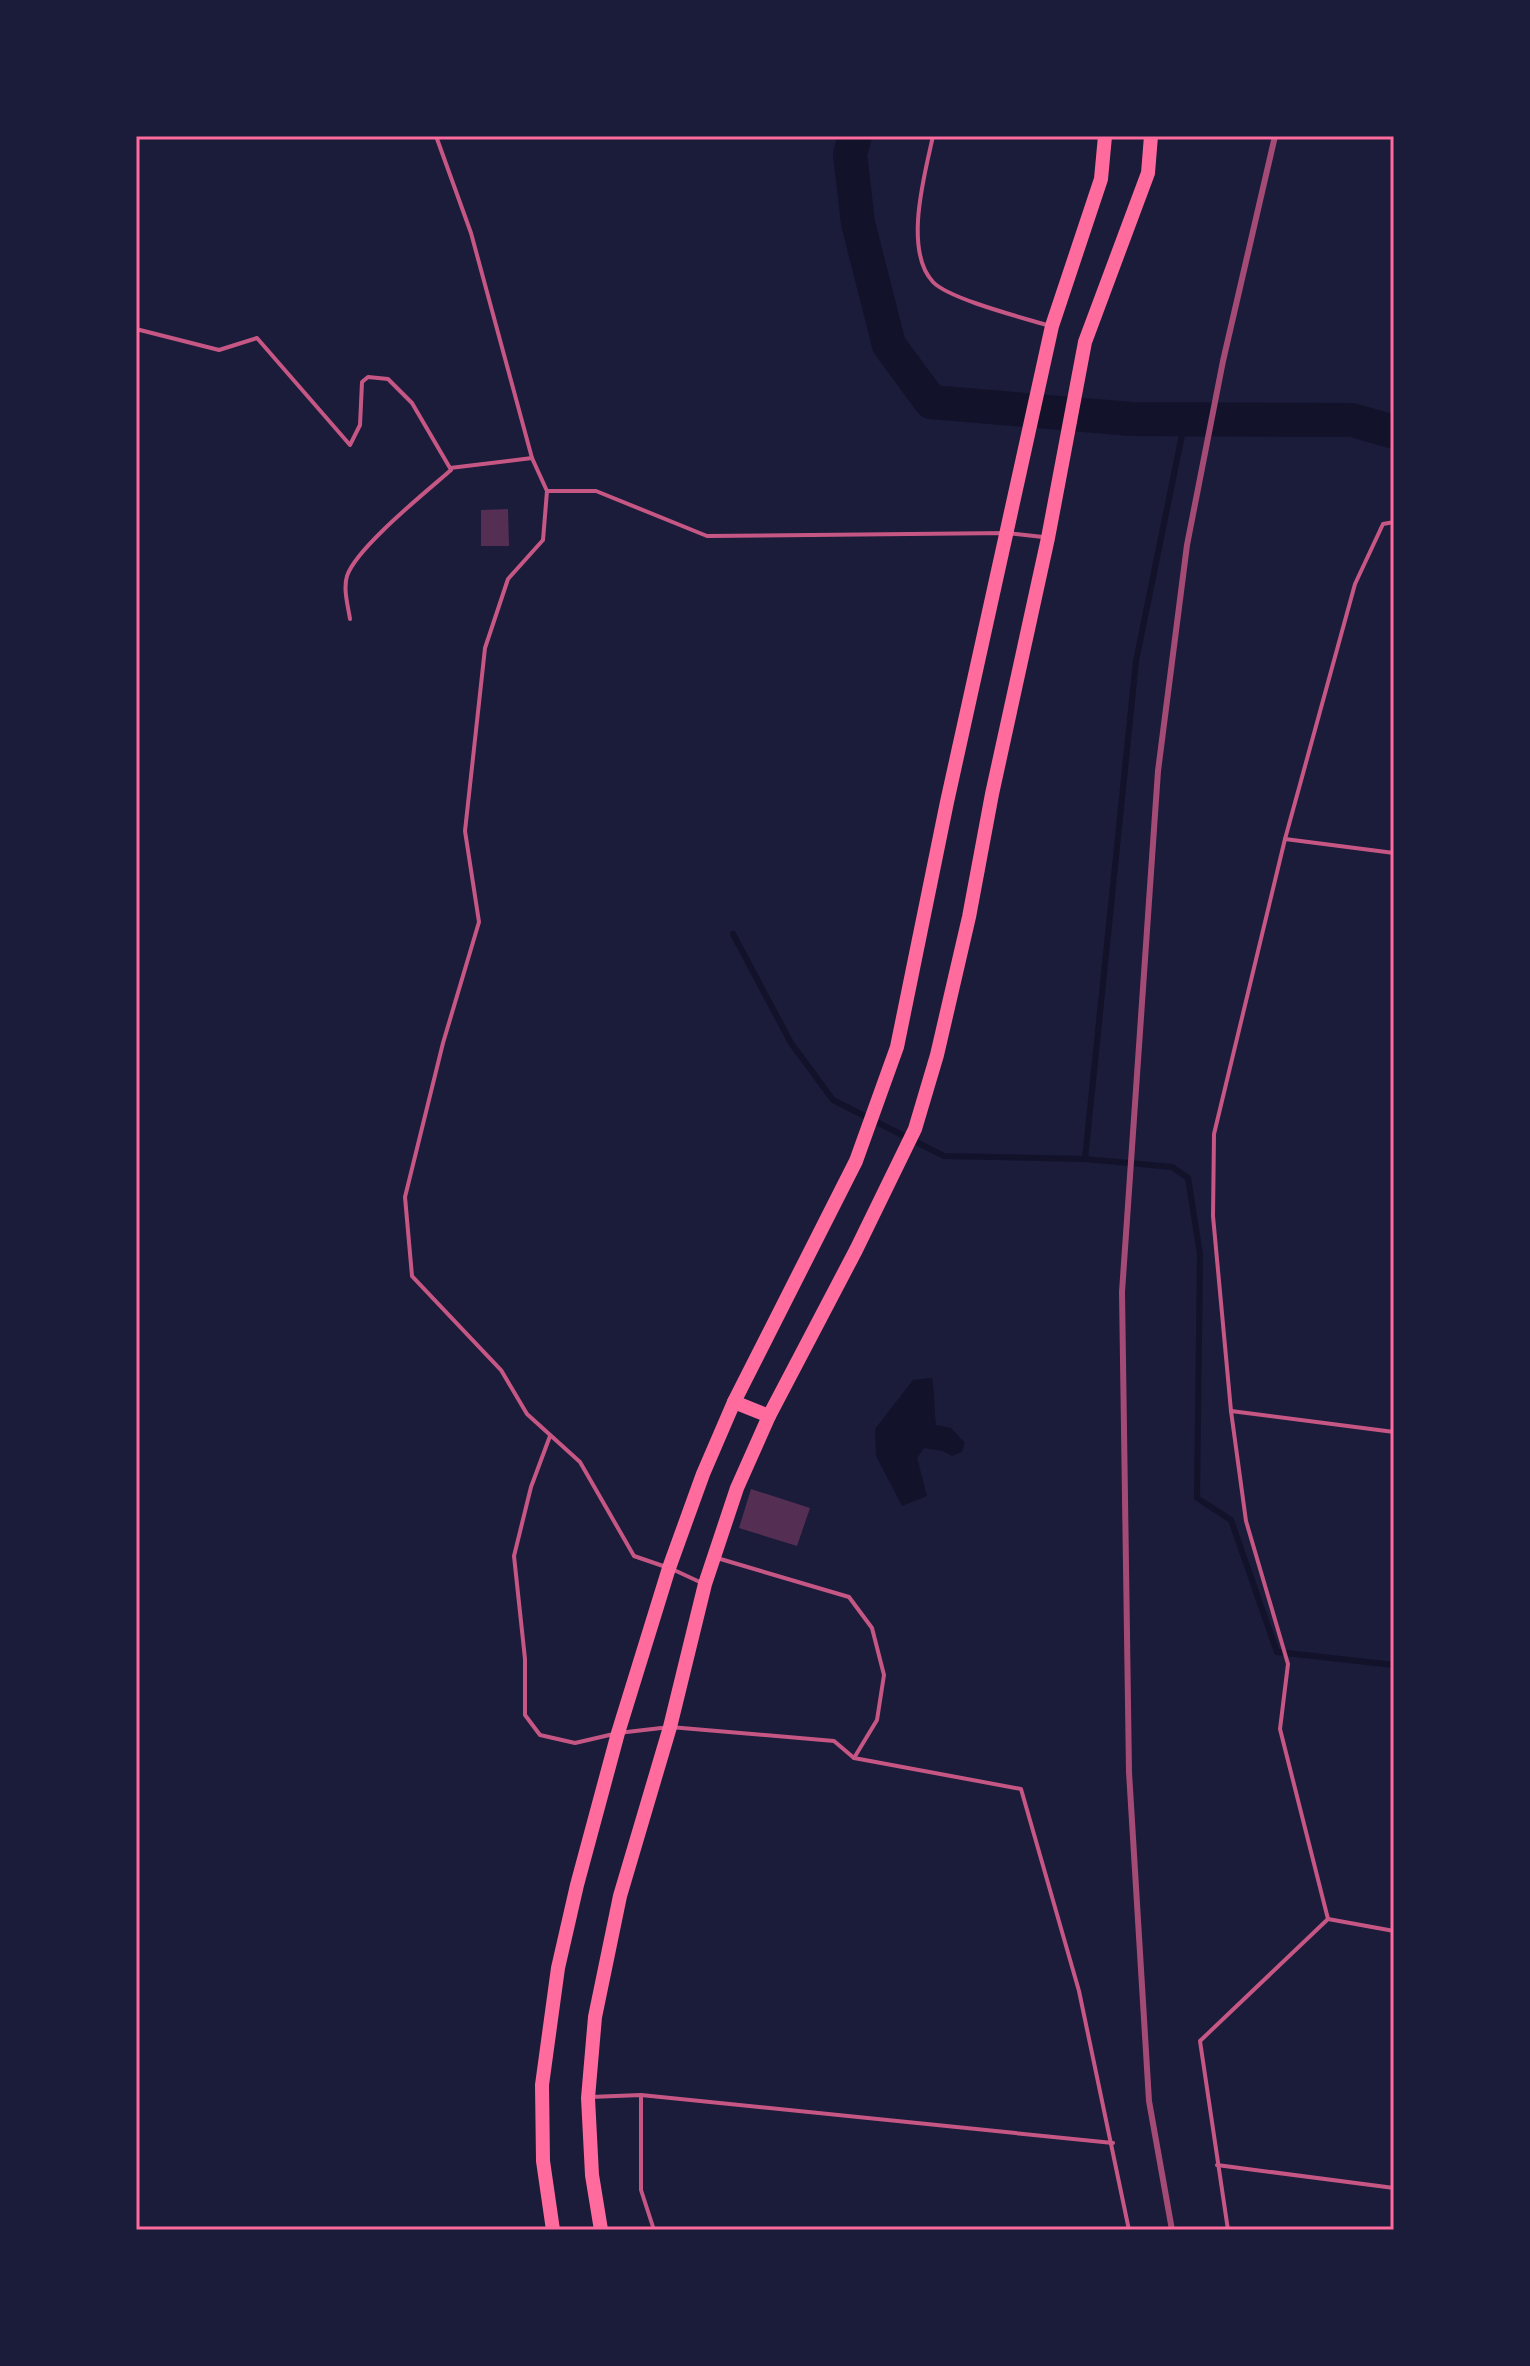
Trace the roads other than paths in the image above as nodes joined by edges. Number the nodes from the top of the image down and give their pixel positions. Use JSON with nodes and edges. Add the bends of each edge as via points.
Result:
{"nodes":[{"id":1,"x":436,"y":136,"type":"edge"},
{"id":2,"x":933,"y":136,"type":"edge"},
{"id":3,"x":1105,"y":136,"type":"edge"},
{"id":4,"x":1151,"y":136,"type":"edge"},
{"id":5,"x":1052,"y":326,"type":"junction"},
{"id":6,"x":136,"y":329,"type":"edge"},
{"id":7,"x":532,"y":458,"type":"junction"},
{"id":8,"x":453,"y":468,"type":"junction"},
{"id":9,"x":547,"y":491,"type":"junction"},
{"id":10,"x":1394,"y":522,"type":"edge"},
{"id":11,"x":1008,"y":533,"type":"junction"},
{"id":12,"x":1048,"y":538,"type":"junction"},
{"id":13,"x":350,"y":619,"type":"dead end"},
{"id":14,"x":1285,"y":839,"type":"junction"},
{"id":15,"x":1394,"y":853,"type":"edge"},
{"id":16,"x":734,"y":1402,"type":"junction"},
{"id":17,"x":1231,"y":1411,"type":"junction"},
{"id":18,"x":769,"y":1416,"type":"junction"},
{"id":19,"x":1394,"y":1432,"type":"edge"},
{"id":20,"x":550,"y":1435,"type":"junction"},
{"id":21,"x":715,"y":1557,"type":"junction"},
{"id":22,"x":669,"y":1568,"type":"junction"},
{"id":23,"x":705,"y":1584,"type":"junction"},
{"id":24,"x":670,"y":1727,"type":"junction"},
{"id":25,"x":618,"y":1733,"type":"junction"},
{"id":26,"x":854,"y":1758,"type":"junction"},
{"id":27,"x":1328,"y":1919,"type":"junction"},
{"id":28,"x":1394,"y":1931,"type":"edge"},
{"id":29,"x":641,"y":2095,"type":"junction"},
{"id":30,"x":588,"y":2098,"type":"junction"},
{"id":31,"x":1113,"y":2143,"type":"junction"},
{"id":32,"x":1217,"y":2165,"type":"junction"},
{"id":33,"x":1394,"y":2188,"type":"edge"},
{"id":34,"x":553,"y":2230,"type":"edge"},
{"id":35,"x":601,"y":2230,"type":"edge"},
{"id":36,"x":654,"y":2230,"type":"edge"},
{"id":37,"x":1129,"y":2230,"type":"edge"},
{"id":38,"x":1228,"y":2230,"type":"edge"}],
"edges":[{"from":1,"to":7,"type":"lane","via":[[471,233]]},
{"from":2,"to":5,"type":"lane","via":[[918,204],[925,269],[934,283],[976,304]]},
{"from":3,"to":5,"type":"main road","via":[[1101,179]]},
{"from":4,"to":12,"type":"main road","via":[[1148,173],[1085,342]]},
{"from":5,"to":11,"type":"main road"},
{"from":6,"to":8,"type":"lane","via":[[219,350],[257,338],[350,445],[360,425],[362,382],[368,377],[388,379],[412,403]]},
{"from":7,"to":8,"type":"lane"},
{"from":7,"to":9,"type":"lane"},
{"from":8,"to":13,"type":"lane","via":[[364,551],[347,576]]},
{"from":9,"to":11,"type":"lane","via":[[596,491],[707,536]]},
{"from":9,"to":20,"type":"lane","via":[[543,540],[508,579],[485,648],[465,831],[479,922],[405,1197],[412,1276],[501,1370],[527,1414]]},
{"from":10,"to":14,"type":"lane","via":[[1383,524],[1355,584]]},
{"from":11,"to":12,"type":"lane"},
{"from":11,"to":16,"type":"main road","via":[[897,1047],[856,1161]]},
{"from":12,"to":18,"type":"main road","via":[[969,917],[915,1129]]},
{"from":14,"to":15,"type":"lane"},
{"from":14,"to":17,"type":"lane","via":[[1214,1134],[1213,1216]]},
{"from":16,"to":18,"type":"main road"},
{"from":16,"to":22,"type":"main road"},
{"from":17,"to":19,"type":"lane"},
{"from":17,"to":27,"type":"lane","via":[[1246,1521],[1288,1664],[1280,1729]]},
{"from":18,"to":21,"type":"main road","via":[[737,1488]]},
{"from":20,"to":22,"type":"lane","via":[[580,1462],[634,1556]]},
{"from":20,"to":25,"type":"lane","via":[[514,1556],[525,1715],[540,1735],[575,1743]]},
{"from":21,"to":23,"type":"main road"},
{"from":21,"to":26,"type":"lane","via":[[849,1597],[872,1628],[884,1675],[877,1720]]},
{"from":22,"to":23,"type":"lane"},
{"from":22,"to":25,"type":"main road"},
{"from":23,"to":24,"type":"main road"},
{"from":24,"to":25,"type":"lane"},
{"from":24,"to":26,"type":"lane","via":[[834,1741]]},
{"from":24,"to":30,"type":"main road","via":[[620,1896],[595,2017]]},
{"from":25,"to":34,"type":"main road","via":[[558,1968],[542,2085],[543,2161]]},
{"from":26,"to":31,"type":"lane","via":[[1021,1789],[1079,1991]]},
{"from":27,"to":28,"type":"lane"},
{"from":27,"to":32,"type":"lane","via":[[1200,2041]]},
{"from":29,"to":30,"type":"lane"},
{"from":29,"to":31,"type":"lane"},
{"from":29,"to":36,"type":"lane","via":[[641,2190]]},
{"from":30,"to":35,"type":"main road"},
{"from":31,"to":37,"type":"lane"},
{"from":32,"to":33,"type":"lane"},
{"from":32,"to":38,"type":"lane"}]}
